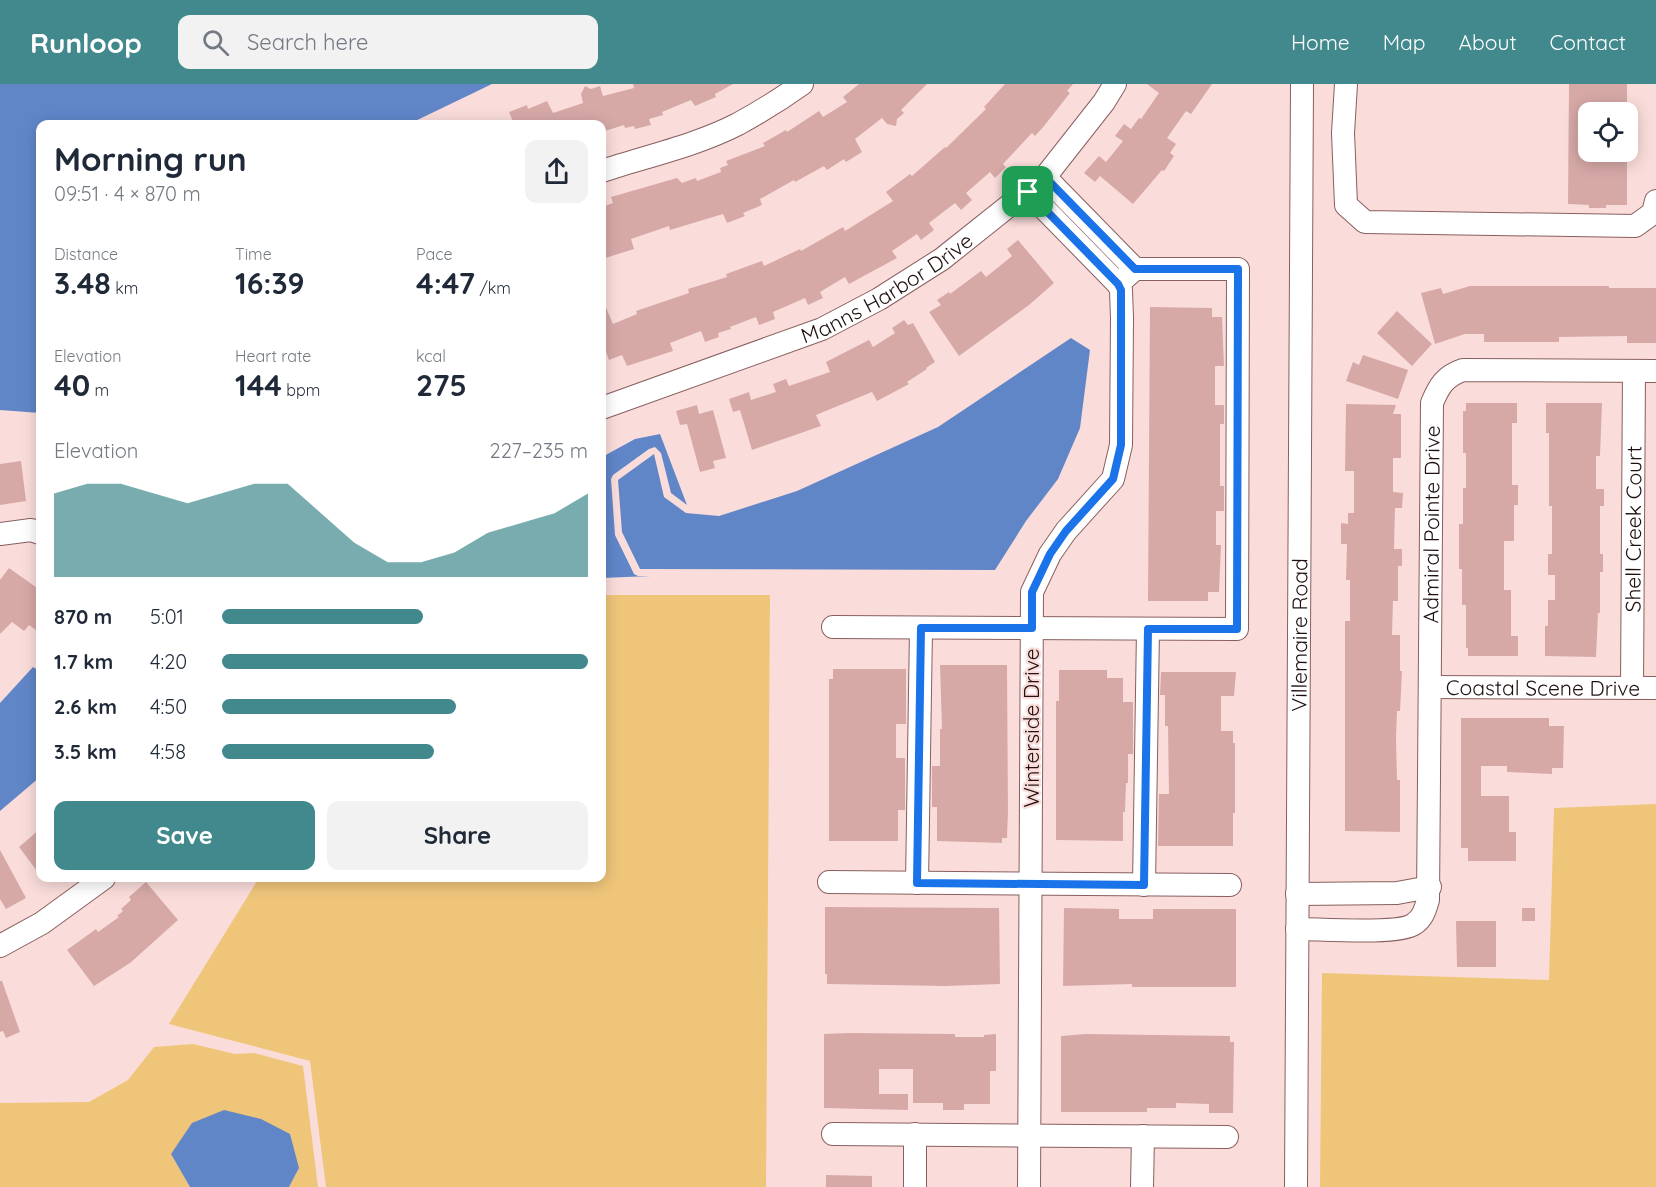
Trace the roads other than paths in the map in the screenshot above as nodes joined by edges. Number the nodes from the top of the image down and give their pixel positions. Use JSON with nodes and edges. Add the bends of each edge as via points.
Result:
{"nodes":[{"id":1,"x":801,"y":84,"type":"edge"},
{"id":2,"x":1115,"y":84,"type":"edge"},
{"id":3,"x":1302,"y":84,"type":"edge"},
{"id":4,"x":1346,"y":84,"type":"edge"},
{"id":5,"x":606,"y":170,"type":"edge"},
{"id":6,"x":1045,"y":177,"type":"junction"},
{"id":7,"x":1028,"y":192,"type":"junction"},
{"id":8,"x":1656,"y":201,"type":"edge"},
{"id":9,"x":1135,"y":269,"type":"junction"},
{"id":10,"x":1118,"y":284,"type":"junction"},
{"id":11,"x":1645,"y":371,"type":"edge"},
{"id":12,"x":606,"y":407,"type":"edge"},
{"id":13,"x":36,"y":532,"type":"edge"},
{"id":14,"x":0,"y":534,"type":"edge"},
{"id":15,"x":833,"y":627,"type":"dead end"},
{"id":16,"x":921,"y":628,"type":"junction"},
{"id":17,"x":1032,"y":628,"type":"junction"},
{"id":18,"x":1148,"y":629,"type":"junction"},
{"id":19,"x":1431,"y":687,"type":"junction"},
{"id":20,"x":1632,"y":688,"type":"junction"},
{"id":21,"x":1656,"y":688,"type":"edge"},
{"id":22,"x":98,"y":882,"type":"edge"},
{"id":23,"x":829,"y":882,"type":"dead end"},
{"id":24,"x":917,"y":883,"type":"junction"},
{"id":25,"x":1030,"y":884,"type":"junction"},
{"id":26,"x":1144,"y":885,"type":"junction"},
{"id":27,"x":1230,"y":885,"type":"dead end"},
{"id":28,"x":1430,"y":888,"type":"junction"},
{"id":29,"x":1297,"y":894,"type":"junction"},
{"id":30,"x":1297,"y":929,"type":"junction"},
{"id":31,"x":0,"y":946,"type":"edge"},
{"id":32,"x":833,"y":1134,"type":"dead end"},
{"id":33,"x":915,"y":1134,"type":"junction"},
{"id":34,"x":1029,"y":1135,"type":"junction"},
{"id":35,"x":1143,"y":1136,"type":"junction"},
{"id":36,"x":1227,"y":1137,"type":"dead end"},
{"id":37,"x":915,"y":1187,"type":"edge"},
{"id":38,"x":1029,"y":1187,"type":"edge"},
{"id":39,"x":1142,"y":1187,"type":"edge"},
{"id":40,"x":1296,"y":1187,"type":"edge"}],
"edges":[{"from":1,"to":5,"type":"street","via":[[737,125]]},
{"from":2,"to":6,"type":"street","name":"Manns Harbor Drive"},
{"from":3,"to":29,"type":"street","name":"Villemaire Road"},
{"from":4,"to":8,"type":"street","via":[[1346,205],[1365,222],[1635,226],[1653,213]]},
{"from":6,"to":7,"type":"street","name":"Manns Harbor Drive"},
{"from":6,"to":9,"type":"street"},
{"from":7,"to":10,"type":"street"},
{"from":7,"to":12,"type":"street","name":"Manns Harbor Drive","via":[[942,259],[822,329]]},
{"from":9,"to":10,"type":"street"},
{"from":9,"to":18,"type":"street","via":[[1238,269],[1237,629]]},
{"from":10,"to":17,"type":"street","name":"Winterside Drive","via":[[1122,318],[1121,445],[1113,479],[1050,554],[1032,592]]},
{"from":11,"to":19,"type":"street","name":"Admiral Pointe Drive","via":[[1463,370],[1450,374],[1439,386],[1432,404]]},
{"from":11,"to":20,"type":"street","name":"Shell Creek Court"},
{"from":13,"to":14,"type":"street"},
{"from":15,"to":16,"type":"street"},
{"from":16,"to":17,"type":"street"},
{"from":16,"to":24,"type":"street"},
{"from":17,"to":18,"type":"street"},
{"from":17,"to":25,"type":"street","name":"Winterside Drive"},
{"from":18,"to":26,"type":"street"},
{"from":19,"to":20,"type":"street","name":"Coastal Scene Drive"},
{"from":19,"to":28,"type":"street","name":"Admiral Pointe Drive"},
{"from":20,"to":21,"type":"street","name":"Coastal Scene Drive"},
{"from":22,"to":31,"type":"street","via":[[42,923]]},
{"from":23,"to":24,"type":"street"},
{"from":24,"to":25,"type":"street"},
{"from":25,"to":26,"type":"street"},
{"from":25,"to":34,"type":"street","name":"Winterside Drive"},
{"from":26,"to":27,"type":"street"},
{"from":28,"to":29,"type":"street","via":[[1397,893]]},
{"from":28,"to":30,"type":"street","name":"Admiral Pointe Drive","via":[[1424,914],[1413,925],[1395,929]]},
{"from":29,"to":30,"type":"street","name":"Villemaire Road"},
{"from":30,"to":40,"type":"street","name":"Villemaire Road"},
{"from":32,"to":33,"type":"street"},
{"from":33,"to":34,"type":"street"},
{"from":33,"to":37,"type":"street"},
{"from":34,"to":35,"type":"street"},
{"from":34,"to":38,"type":"street","name":"Winterside Drive"},
{"from":35,"to":36,"type":"street"},
{"from":35,"to":39,"type":"street"}]}
